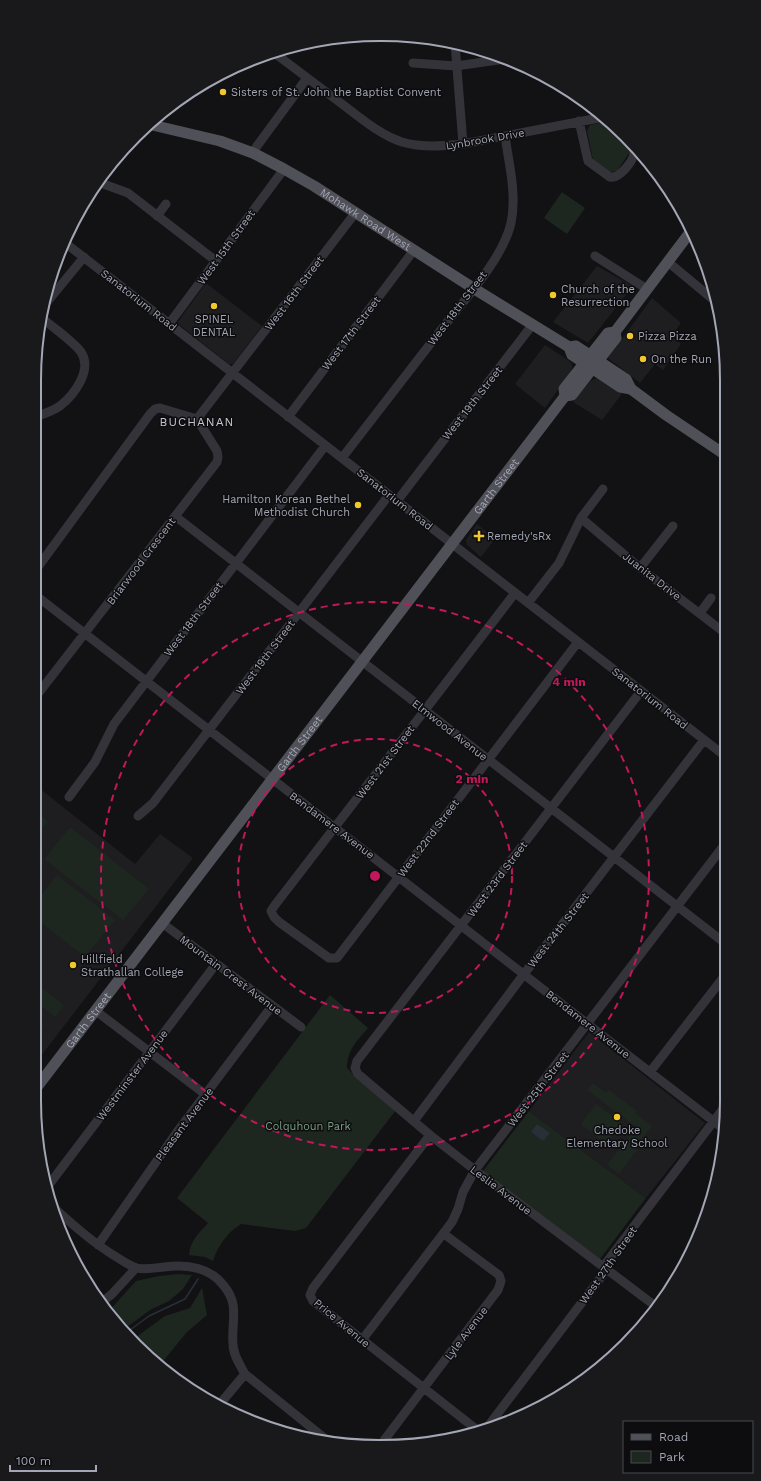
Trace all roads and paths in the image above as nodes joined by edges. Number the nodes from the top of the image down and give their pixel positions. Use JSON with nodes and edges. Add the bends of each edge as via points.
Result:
{"nodes":[{"id":1,"x":455,"y":50,"type":"edge"},
{"id":2,"x":279,"y":57,"type":"edge"},
{"id":3,"x":494,"y":61,"type":"edge"},
{"id":4,"x":414,"y":63,"type":"dead end"},
{"id":5,"x":456,"y":66,"type":"junction"},
{"id":6,"x":307,"y":78,"type":"junction"},
{"id":7,"x":596,"y":118,"type":"edge"},
{"id":8,"x":579,"y":121,"type":"junction"},
{"id":9,"x":156,"y":126,"type":"edge"},
{"id":10,"x":505,"y":136,"type":"junction"},
{"id":11,"x":463,"y":144,"type":"junction"},
{"id":12,"x":253,"y":153,"type":"junction"},
{"id":13,"x":633,"y":154,"type":"edge"},
{"id":14,"x":284,"y":169,"type":"junction"},
{"id":15,"x":104,"y":184,"type":"edge"},
{"id":16,"x":166,"y":204,"type":"dead end"},
{"id":17,"x":356,"y":212,"type":"junction"},
{"id":18,"x":157,"y":216,"type":"junction"},
{"id":19,"x":687,"y":236,"type":"edge"},
{"id":20,"x":69,"y":246,"type":"edge"},
{"id":21,"x":414,"y":250,"type":"junction"},
{"id":22,"x":595,"y":256,"type":"dead end"},
{"id":23,"x":84,"y":257,"type":"junction"},
{"id":24,"x":216,"y":261,"type":"junction"},
{"id":25,"x":668,"y":262,"type":"junction"},
{"id":26,"x":473,"y":288,"type":"junction"},
{"id":27,"x":647,"y":289,"type":"junction"},
{"id":28,"x":52,"y":296,"type":"edge"},
{"id":29,"x":709,"y":296,"type":"edge"},
{"id":30,"x":47,"y":322,"type":"edge"},
{"id":31,"x":169,"y":324,"type":"junction"},
{"id":32,"x":533,"y":324,"type":"junction"},
{"id":33,"x":592,"y":362,"type":"junction"},
{"id":34,"x":232,"y":374,"type":"junction"},
{"id":35,"x":41,"y":415,"type":"edge"},
{"id":36,"x":288,"y":417,"type":"junction"},
{"id":37,"x":197,"y":419,"type":"junction"},
{"id":38,"x":325,"y":446,"type":"junction"},
{"id":39,"x":720,"y":451,"type":"edge"},
{"id":40,"x":342,"y":458,"type":"junction"},
{"id":41,"x":603,"y":489,"type":"dead end"},
{"id":42,"x":389,"y":495,"type":"junction"},
{"id":43,"x":396,"y":501,"type":"junction"},
{"id":44,"x":175,"y":516,"type":"junction"},
{"id":45,"x":581,"y":518,"type":"junction"},
{"id":46,"x":673,"y":526,"type":"dead end"},
{"id":47,"x":452,"y":544,"type":"junction"},
{"id":48,"x":41,"y":562,"type":"edge"},
{"id":49,"x":236,"y":564,"type":"junction"},
{"id":50,"x":640,"y":568,"type":"junction"},
{"id":51,"x":515,"y":593,"type":"junction"},
{"id":52,"x":711,"y":598,"type":"dead end"},
{"id":53,"x":41,"y":599,"type":"edge"},
{"id":54,"x":528,"y":603,"type":"junction"},
{"id":55,"x":299,"y":612,"type":"junction"},
{"id":56,"x":700,"y":613,"type":"junction"},
{"id":57,"x":720,"y":629,"type":"edge"},
{"id":58,"x":86,"y":634,"type":"junction"},
{"id":59,"x":578,"y":642,"type":"junction"},
{"id":60,"x":362,"y":662,"type":"junction"},
{"id":61,"x":146,"y":681,"type":"junction"},
{"id":62,"x":41,"y":690,"type":"edge"},
{"id":63,"x":641,"y":691,"type":"junction"},
{"id":64,"x":424,"y":710,"type":"junction"},
{"id":65,"x":209,"y":730,"type":"junction"},
{"id":66,"x":704,"y":740,"type":"junction"},
{"id":67,"x":720,"y":752,"type":"edge"},
{"id":68,"x":488,"y":760,"type":"junction"},
{"id":69,"x":272,"y":779,"type":"junction"},
{"id":70,"x":69,"y":797,"type":"dead end"},
{"id":71,"x":551,"y":808,"type":"junction"},
{"id":72,"x":138,"y":816,"type":"dead end"},
{"id":73,"x":335,"y":828,"type":"junction"},
{"id":74,"x":720,"y":852,"type":"edge"},
{"id":75,"x":615,"y":857,"type":"junction"},
{"id":76,"x":399,"y":876,"type":"junction"},
{"id":77,"x":677,"y":907,"type":"junction"},
{"id":78,"x":162,"y":923,"type":"junction"},
{"id":79,"x":461,"y":925,"type":"junction"},
{"id":80,"x":720,"y":939,"type":"edge"},
{"id":81,"x":337,"y":958,"type":"joint"},
{"id":82,"x":216,"y":964,"type":"junction"},
{"id":83,"x":524,"y":974,"type":"junction"},
{"id":84,"x":720,"y":982,"type":"edge"},
{"id":85,"x":272,"y":1006,"type":"junction"},
{"id":86,"x":96,"y":1011,"type":"junction"},
{"id":87,"x":588,"y":1024,"type":"junction"},
{"id":88,"x":300,"y":1027,"type":"dead end"},
{"id":89,"x":150,"y":1052,"type":"junction"},
{"id":90,"x":355,"y":1068,"type":"joint"},
{"id":91,"x":650,"y":1072,"type":"junction"},
{"id":92,"x":41,"y":1082,"type":"edge"},
{"id":93,"x":206,"y":1095,"type":"junction"},
{"id":94,"x":719,"y":1114,"type":"edge"},
{"id":95,"x":414,"y":1121,"type":"junction"},
{"id":96,"x":714,"y":1121,"type":"junction"},
{"id":97,"x":719,"y":1125,"type":"edge"},
{"id":98,"x":430,"y":1135,"type":"junction"},
{"id":99,"x":475,"y":1170,"type":"junction"},
{"id":100,"x":51,"y":1181,"type":"edge"},
{"id":101,"x":60,"y":1213,"type":"edge"},
{"id":102,"x":444,"y":1234,"type":"junction"},
{"id":103,"x":98,"y":1245,"type":"junction"},
{"id":104,"x":136,"y":1268,"type":"junction"},
{"id":105,"x":605,"y":1268,"type":"junction"},
{"id":106,"x":105,"y":1299,"type":"edge"},
{"id":107,"x":652,"y":1304,"type":"edge"},
{"id":108,"x":362,"y":1340,"type":"junction"},
{"id":109,"x":245,"y":1374,"type":"junction"},
{"id":110,"x":423,"y":1389,"type":"junction"},
{"id":111,"x":223,"y":1401,"type":"edge"},
{"id":112,"x":492,"y":1421,"type":"edge"},
{"id":113,"x":473,"y":1427,"type":"edge"},
{"id":114,"x":319,"y":1434,"type":"edge"},
{"id":115,"x":384,"y":1440,"type":"edge"}],
"edges":[{"from":1,"to":5,"type":"street"},
{"from":2,"to":6,"type":"street","name":"Lynbrook Drive"},
{"from":3,"to":5,"type":"street"},
{"from":4,"to":5,"type":"street"},
{"from":5,"to":11,"type":"street"},
{"from":6,"to":11,"type":"street","name":"Lynbrook Drive","via":[[390,137],[415,145]]},
{"from":6,"to":12,"type":"street"},
{"from":7,"to":8,"type":"street","name":"Lynbrook Drive"},
{"from":8,"to":10,"type":"street","name":"Lynbrook Drive"},
{"from":8,"to":13,"type":"street","via":[[588,161],[610,176],[614,177],[621,173]]},
{"from":9,"to":12,"type":"main road","name":"Mohawk Road West"},
{"from":10,"to":11,"type":"street","name":"Lynbrook Drive"},
{"from":10,"to":26,"type":"street","name":"West 18th Street","via":[[514,193],[510,224],[498,255]]},
{"from":12,"to":14,"type":"main road","name":"Mohawk Road West"},
{"from":14,"to":17,"type":"main road","name":"Mohawk Road West"},
{"from":14,"to":24,"type":"street","name":"West 15th Street"},
{"from":15,"to":18,"type":"street","via":[[128,193]]},
{"from":16,"to":18,"type":"street"},
{"from":17,"to":21,"type":"main road","name":"Mohawk Road West"},
{"from":17,"to":34,"type":"street","name":"West 16th Street"},
{"from":18,"to":24,"type":"street"},
{"from":19,"to":25,"type":"main road","name":"Garth Street"},
{"from":20,"to":23,"type":"street","name":"Sanatorium Road"},
{"from":21,"to":26,"type":"main road","name":"Mohawk Road West"},
{"from":21,"to":36,"type":"street","name":"West 17th Street"},
{"from":22,"to":27,"type":"street"},
{"from":23,"to":28,"type":"street"},
{"from":23,"to":31,"type":"street","name":"Sanatorium Road"},
{"from":24,"to":31,"type":"street","name":"West 15th Street"},
{"from":25,"to":27,"type":"main road","name":"Garth Street"},
{"from":25,"to":29,"type":"street"},
{"from":26,"to":32,"type":"main road","name":"Mohawk Road West"},
{"from":26,"to":40,"type":"street","name":"West 18th Street"},
{"from":27,"to":33,"type":"main road","name":"Garth Street","via":[[615,332],[608,333]]},
{"from":30,"to":35,"type":"street","via":[[81,352],[85,361],[84,374],[69,397],[50,412]]},
{"from":31,"to":34,"type":"street","name":"Sanatorium Road"},
{"from":32,"to":33,"type":"main road","name":"Mohawk Road West","via":[[570,347],[576,346]]},
{"from":32,"to":43,"type":"street","name":"West 19th Street"},
{"from":33,"to":39,"type":"main road","name":"Mohawk Road West","via":[[620,387],[631,389]]},
{"from":33,"to":47,"type":"main road","name":"Garth Street","via":[[572,395],[565,396]]},
{"from":34,"to":36,"type":"street","name":"Sanatorium Road"},
{"from":34,"to":37,"type":"street"},
{"from":36,"to":38,"type":"street","name":"Sanatorium Road"},
{"from":37,"to":44,"type":"street","name":"Briarwood Crescent","via":[[217,452],[217,462]]},
{"from":37,"to":48,"type":"street","via":[[160,408],[155,409]]},
{"from":38,"to":40,"type":"street","name":"Sanatorium Road"},
{"from":38,"to":49,"type":"street","name":"West 18th Street"},
{"from":40,"to":42,"type":"street","name":"Sanatorium Road"},
{"from":41,"to":45,"type":"street"},
{"from":42,"to":43,"type":"street","name":"Sanatorium Road"},
{"from":42,"to":55,"type":"street","name":"West 19th Street"},
{"from":43,"to":47,"type":"street","name":"Sanatorium Road"},
{"from":44,"to":49,"type":"street","name":"Elmwood Avenue"},
{"from":44,"to":58,"type":"street","name":"Briarwood Crescent"},
{"from":45,"to":50,"type":"street","name":"Juanita Drive"},
{"from":45,"to":54,"type":"street","via":[[559,563]]},
{"from":46,"to":50,"type":"street"},
{"from":47,"to":51,"type":"street","name":"Sanatorium Road"},
{"from":47,"to":60,"type":"main road","name":"Garth Street"},
{"from":49,"to":55,"type":"street","name":"Elmwood Avenue"},
{"from":49,"to":61,"type":"street","name":"West 18th Street"},
{"from":50,"to":56,"type":"street","name":"Juanita Drive"},
{"from":51,"to":54,"type":"street","name":"Sanatorium Road"},
{"from":51,"to":64,"type":"street","name":"West 21st Street"},
{"from":52,"to":56,"type":"street"},
{"from":53,"to":58,"type":"street","name":"Bendamere Avenue"},
{"from":54,"to":59,"type":"street","name":"Sanatorium Road"},
{"from":55,"to":60,"type":"street","name":"Elmwood Avenue"},
{"from":55,"to":65,"type":"street","name":"West 19th Street"},
{"from":56,"to":57,"type":"street","name":"Juanita Drive"},
{"from":58,"to":61,"type":"street","name":"Bendamere Avenue"},
{"from":58,"to":62,"type":"street","name":"Briarwood Crescent"},
{"from":59,"to":63,"type":"street","name":"Sanatorium Road"},
{"from":59,"to":68,"type":"street","name":"West 22nd Street"},
{"from":60,"to":64,"type":"street","name":"Elmwood Avenue"},
{"from":60,"to":69,"type":"main road","name":"Garth Street"},
{"from":61,"to":65,"type":"street","name":"Bendamere Avenue"},
{"from":61,"to":70,"type":"street","name":"West 18th Street","via":[[114,724],[92,766]]},
{"from":63,"to":66,"type":"street","name":"Sanatorium Road"},
{"from":63,"to":71,"type":"street","name":"West 23rd Street"},
{"from":64,"to":68,"type":"street","name":"Elmwood Avenue"},
{"from":64,"to":73,"type":"street","name":"West 21st Street"},
{"from":65,"to":69,"type":"street","name":"Bendamere Avenue"},
{"from":65,"to":72,"type":"street","name":"West 19th Street","via":[[153,803]]},
{"from":66,"to":67,"type":"street","name":"Sanatorium Road"},
{"from":66,"to":75,"type":"street","name":"West 24th Street"},
{"from":68,"to":71,"type":"street","name":"Elmwood Avenue"},
{"from":68,"to":76,"type":"street","name":"West 22nd Street"},
{"from":69,"to":73,"type":"street","name":"Bendamere Avenue"},
{"from":69,"to":78,"type":"main road","name":"Garth Street"},
{"from":71,"to":75,"type":"street","name":"Elmwood Avenue"},
{"from":71,"to":79,"type":"street","name":"West 23rd Street"},
{"from":73,"to":76,"type":"street","name":"Bendamere Avenue"},
{"from":73,"to":81,"type":"street","name":"West 21st Street","via":[[271,911],[279,922],[329,958]]},
{"from":74,"to":77,"type":"street","name":"West 25th Street"},
{"from":75,"to":77,"type":"street","name":"Elmwood Avenue"},
{"from":75,"to":83,"type":"street","name":"West 24th Street"},
{"from":76,"to":79,"type":"street","name":"Bendamere Avenue"},
{"from":76,"to":81,"type":"street","name":"West 22nd Street"},
{"from":77,"to":80,"type":"street","name":"Elmwood Avenue"},
{"from":77,"to":87,"type":"street","name":"West 25th Street"},
{"from":78,"to":82,"type":"street","name":"Mountain Crest Avenue"},
{"from":78,"to":86,"type":"main road","name":"Garth Street"},
{"from":79,"to":83,"type":"street","name":"Bendamere Avenue"},
{"from":79,"to":90,"type":"street","name":"West 23rd Street","via":[[357,1061]]},
{"from":82,"to":85,"type":"street","name":"Mountain Crest Avenue"},
{"from":82,"to":89,"type":"street","name":"Westminster Avenue"},
{"from":83,"to":87,"type":"street","name":"Bendamere Avenue"},
{"from":83,"to":95,"type":"street","name":"West 24th Street"},
{"from":84,"to":91,"type":"street"},
{"from":85,"to":88,"type":"street","name":"Mountain Crest Avenue"},
{"from":85,"to":93,"type":"street","name":"Pleasant Avenue"},
{"from":86,"to":89,"type":"street"},
{"from":86,"to":92,"type":"main road","name":"Garth Street"},
{"from":87,"to":91,"type":"street","name":"Bendamere Avenue"},
{"from":87,"to":99,"type":"street","name":"West 25th Street"},
{"from":89,"to":93,"type":"street"},
{"from":89,"to":100,"type":"street","name":"Westminster Avenue"},
{"from":90,"to":95,"type":"street","name":"Leslie Avenue","via":[[358,1074]]},
{"from":91,"to":96,"type":"street","name":"Bendamere Avenue"},
{"from":93,"to":103,"type":"street","name":"Pleasant Avenue"},
{"from":94,"to":96,"type":"street","name":"West 27th Street"},
{"from":95,"to":98,"type":"street","name":"Leslie Avenue"},
{"from":96,"to":97,"type":"street","name":"Bendamere Avenue"},
{"from":96,"to":105,"type":"street","name":"West 27th Street","via":[[606,1263]]},
{"from":98,"to":99,"type":"street","name":"Leslie Avenue"},
{"from":98,"to":108,"type":"street","name":"Price Avenue","via":[[310,1295],[313,1301]]},
{"from":99,"to":102,"type":"street","name":"West 25th Street","via":[[462,1192],[458,1209]]},
{"from":99,"to":105,"type":"street","name":"Leslie Avenue"},
{"from":101,"to":103,"type":"street"},
{"from":102,"to":108,"type":"street","name":"West 25th Street"},
{"from":102,"to":110,"type":"street","name":"Lyle Avenue","via":[[499,1275],[501,1281],[498,1290]]},
{"from":103,"to":104,"type":"street"},
{"from":104,"to":106,"type":"street"},
{"from":104,"to":109,"type":"street","via":[[190,1266],[200,1268],[218,1279],[225,1286],[234,1305],[233,1345]]},
{"from":105,"to":107,"type":"street","name":"Leslie Avenue"},
{"from":105,"to":112,"type":"street","name":"West 27th Street","via":[[602,1276]]},
{"from":108,"to":110,"type":"street","name":"Price Avenue"},
{"from":109,"to":111,"type":"street"},
{"from":109,"to":114,"type":"street"},
{"from":110,"to":113,"type":"street","name":"Price Avenue"},
{"from":110,"to":115,"type":"street","name":"Lyle Avenue"}]}
